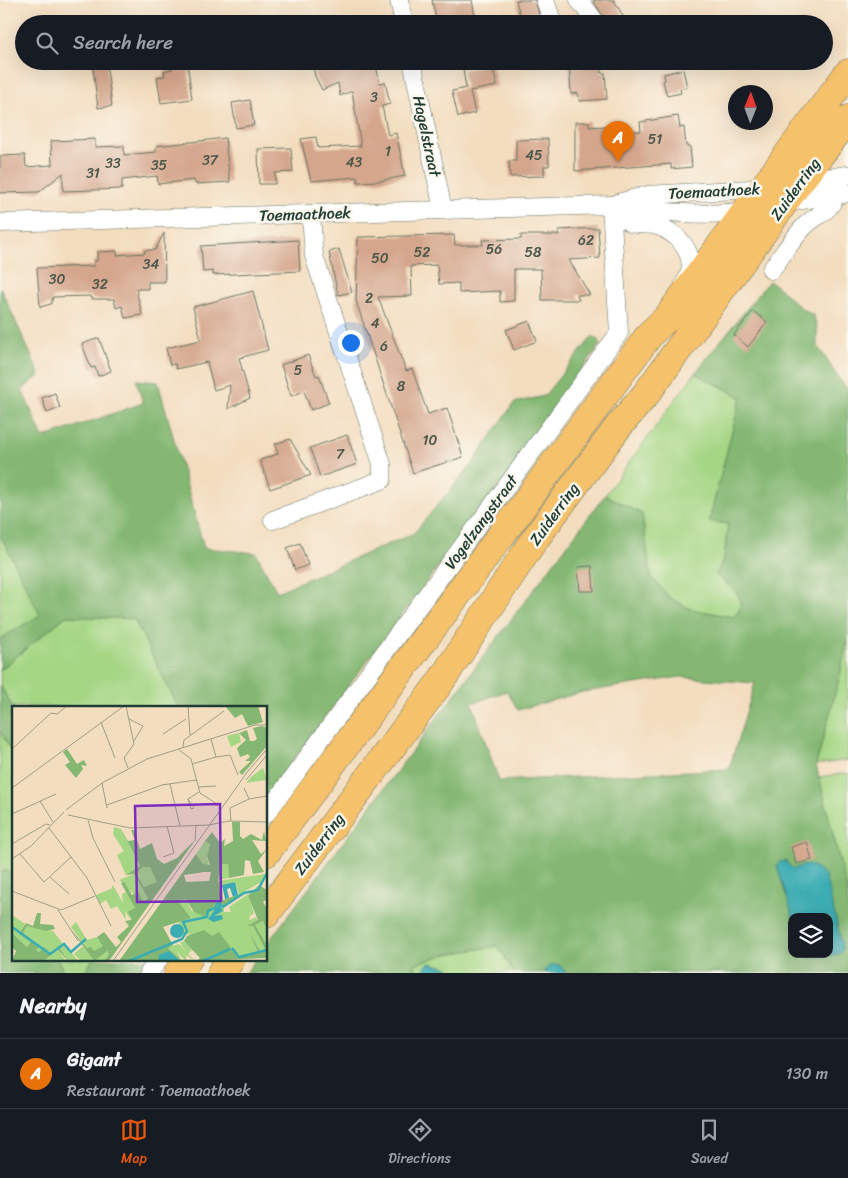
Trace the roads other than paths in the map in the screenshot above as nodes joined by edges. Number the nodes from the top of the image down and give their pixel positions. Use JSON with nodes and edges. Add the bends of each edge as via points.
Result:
{"nodes":[{"id":1,"x":399,"y":0,"type":"edge"},
{"id":2,"x":544,"y":0,"type":"edge"},
{"id":3,"x":579,"y":0,"type":"edge"},
{"id":4,"x":402,"y":15,"type":"edge"},
{"id":5,"x":550,"y":15,"type":"edge"},
{"id":6,"x":590,"y":15,"type":"edge"},
{"id":7,"x":414,"y":70,"type":"edge"},
{"id":8,"x":848,"y":73,"type":"edge"},
{"id":9,"x":848,"y":119,"type":"edge"},
{"id":10,"x":848,"y":175,"type":"edge"},
{"id":11,"x":782,"y":191,"type":"junction"},
{"id":12,"x":842,"y":194,"type":"edge"},
{"id":13,"x":611,"y":205,"type":"junction"},
{"id":14,"x":443,"y":210,"type":"junction"},
{"id":15,"x":747,"y":210,"type":"junction"},
{"id":16,"x":311,"y":214,"type":"junction"},
{"id":17,"x":0,"y":223,"type":"edge"},
{"id":18,"x":771,"y":270,"type":"dead end"},
{"id":19,"x":650,"y":334,"type":"junction"},
{"id":20,"x":273,"y":520,"type":"dead end"},
{"id":21,"x":268,"y":811,"type":"edge"},
{"id":22,"x":268,"y":850,"type":"edge"},
{"id":23,"x":268,"y":911,"type":"edge"},
{"id":24,"x":158,"y":960,"type":"edge"},
{"id":25,"x":187,"y":960,"type":"edge"},
{"id":26,"x":230,"y":960,"type":"edge"},
{"id":27,"x":149,"y":973,"type":"edge"},
{"id":28,"x":178,"y":973,"type":"edge"},
{"id":29,"x":221,"y":973,"type":"edge"}],
"edges":[{"from":1,"to":4,"type":"street"},
{"from":2,"to":5,"type":"street"},
{"from":3,"to":6,"type":"street"},
{"from":7,"to":14,"type":"street","name":"Hagelstraat"},
{"from":8,"to":11,"type":"highway","name":"Zuiderring"},
{"from":9,"to":11,"type":"highway","name":"Zuiderring"},
{"from":10,"to":11,"type":"street","name":"Toemaathoek"},
{"from":11,"to":12,"type":"street","name":"Toemaathoek"},
{"from":11,"to":13,"type":"street","name":"Toemaathoek","via":[[648,195]]},
{"from":11,"to":15,"type":"highway","name":"Zuiderring"},
{"from":11,"to":23,"type":"highway","name":"Zuiderring","via":[[647,393],[532,543],[438,684]]},
{"from":12,"to":18,"type":"street","via":[[828,210],[804,226]]},
{"from":13,"to":14,"type":"street","name":"Toemaathoek"},
{"from":13,"to":15,"type":"street","name":"Toemaathoek","via":[[690,213]]},
{"from":13,"to":19,"type":"street","via":[[630,223],[655,226],[672,233],[683,243],[692,259],[689,278]]},
{"from":13,"to":21,"type":"street","name":"Vogelzangstraat","via":[[618,333]]},
{"from":14,"to":16,"type":"street","name":"Toemaathoek"},
{"from":15,"to":19,"type":"highway","name":"Zuiderring","via":[[667,318]]},
{"from":16,"to":17,"type":"street","name":"Toemaathoek"},
{"from":16,"to":20,"type":"street","via":[[314,256],[382,464],[382,480]]},
{"from":19,"to":22,"type":"highway","name":"Zuiderring"},
{"from":24,"to":27,"type":"street"},
{"from":25,"to":28,"type":"highway"},
{"from":26,"to":29,"type":"highway"}]}
